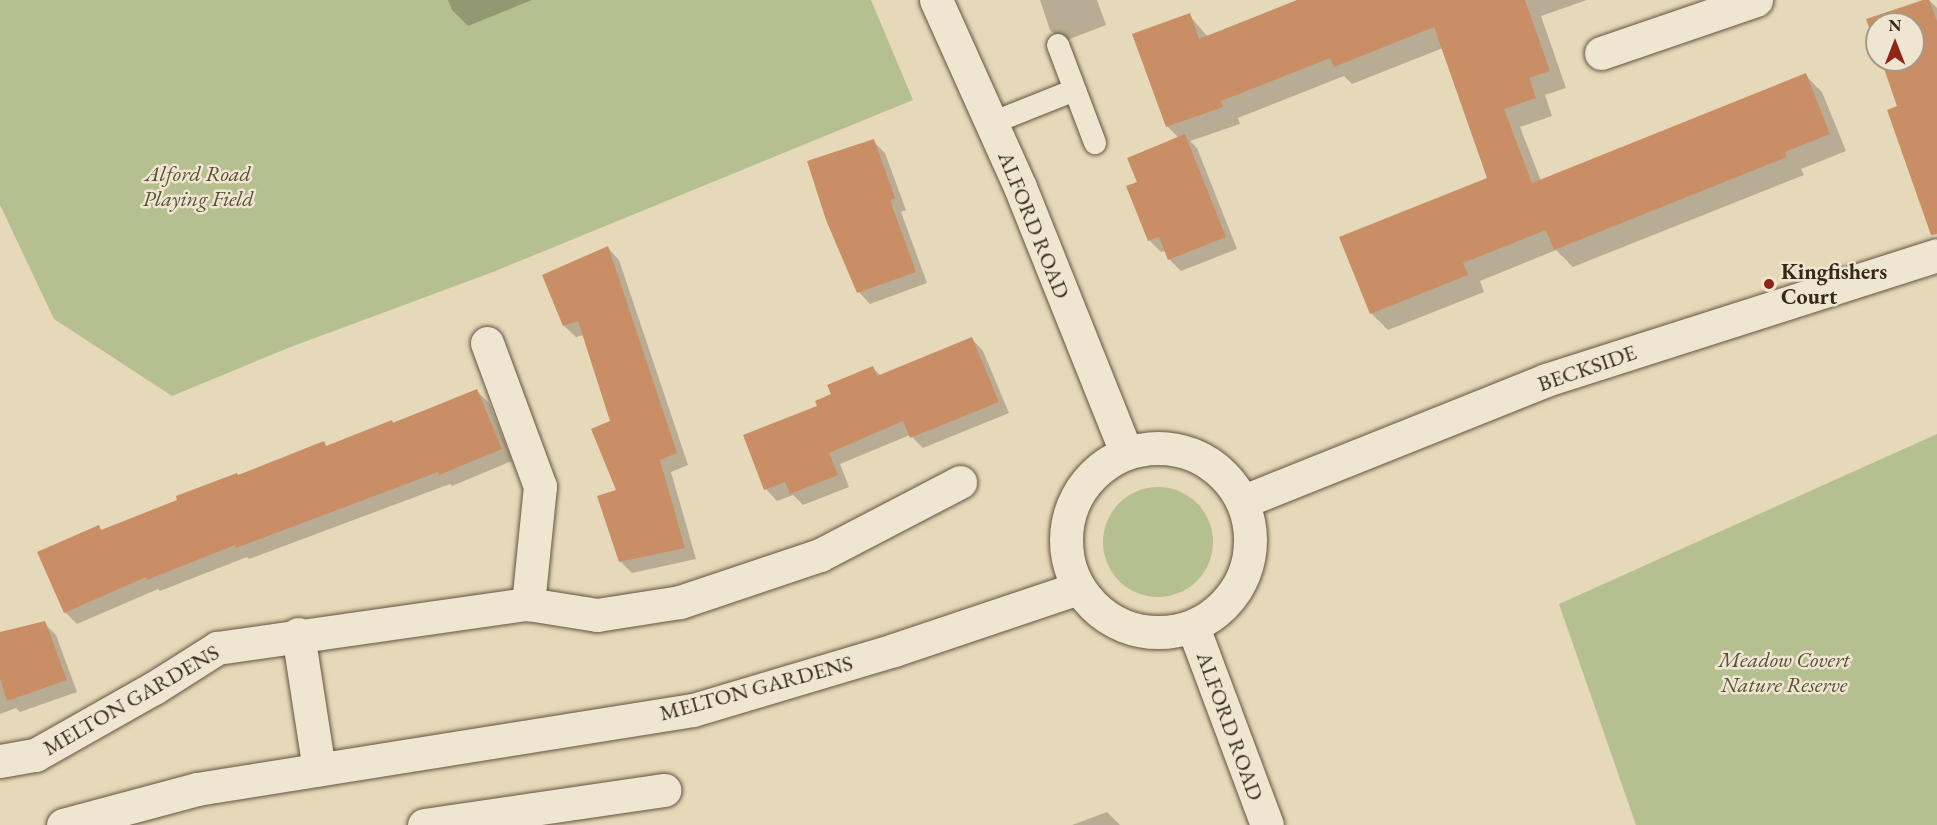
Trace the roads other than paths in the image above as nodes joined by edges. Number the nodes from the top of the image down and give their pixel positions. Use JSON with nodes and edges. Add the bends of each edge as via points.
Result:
{"nodes":[{"id":1,"x":936,"y":0,"type":"edge"},
{"id":2,"x":1755,"y":0,"type":"edge"},
{"id":3,"x":1058,"y":45,"type":"dead end"},
{"id":4,"x":1601,"y":53,"type":"dead end"},
{"id":5,"x":1075,"y":90,"type":"junction"},
{"id":6,"x":992,"y":123,"type":"junction"},
{"id":7,"x":1095,"y":142,"type":"dead end"},
{"id":8,"x":1937,"y":255,"type":"edge"},
{"id":9,"x":487,"y":343,"type":"dead end"},
{"id":10,"x":1126,"y":452,"type":"junction"},
{"id":11,"x":960,"y":483,"type":"dead end"},
{"id":12,"x":1244,"y":501,"type":"junction"},
{"id":13,"x":1078,"y":588,"type":"junction"},
{"id":14,"x":528,"y":604,"type":"junction"},
{"id":15,"x":1193,"y":627,"type":"junction"},
{"id":16,"x":298,"y":634,"type":"junction"},
{"id":17,"x":0,"y":761,"type":"edge"},
{"id":18,"x":319,"y":769,"type":"junction"},
{"id":19,"x":664,"y":790,"type":"dead end"},
{"id":20,"x":63,"y":825,"type":"edge"},
{"id":21,"x":424,"y":825,"type":"edge"},
{"id":22,"x":1267,"y":825,"type":"edge"}],
"edges":[{"from":1,"to":6,"type":"street","name":"ALFORD ROAD"},
{"from":2,"to":4,"type":"street"},
{"from":3,"to":5,"type":"lane"},
{"from":5,"to":6,"type":"lane"},
{"from":5,"to":7,"type":"lane"},
{"from":6,"to":10,"type":"street","name":"ALFORD ROAD"},
{"from":8,"to":12,"type":"street","name":"BECKSIDE","via":[[1546,380]]},
{"from":9,"to":14,"type":"street","via":[[540,486]]},
{"from":10,"to":12,"type":"street","via":[[1172,447],[1215,465]]},
{"from":10,"to":13,"type":"street","via":[[1091,474],[1070,509],[1065,549]]},
{"from":11,"to":14,"type":"street","name":"MELTON GARDENS","via":[[820,555],[680,602],[597,615]]},
{"from":12,"to":15,"type":"street","via":[[1252,538],[1245,575],[1224,607]]},
{"from":13,"to":15,"type":"street","via":[[1099,612],[1128,629],[1161,634]]},
{"from":13,"to":18,"type":"street","name":"MELTON GARDENS","via":[[894,650],[693,711]]},
{"from":14,"to":16,"type":"street","name":"MELTON GARDENS","via":[[379,627]]},
{"from":15,"to":22,"type":"street","name":"ALFORD ROAD"},
{"from":16,"to":17,"type":"street","name":"MELTON GARDENS","via":[[217,648],[35,755]]},
{"from":16,"to":18,"type":"street"},
{"from":18,"to":20,"type":"street","name":"MELTON GARDENS","via":[[197,789]]},
{"from":19,"to":21,"type":"street"}]}
